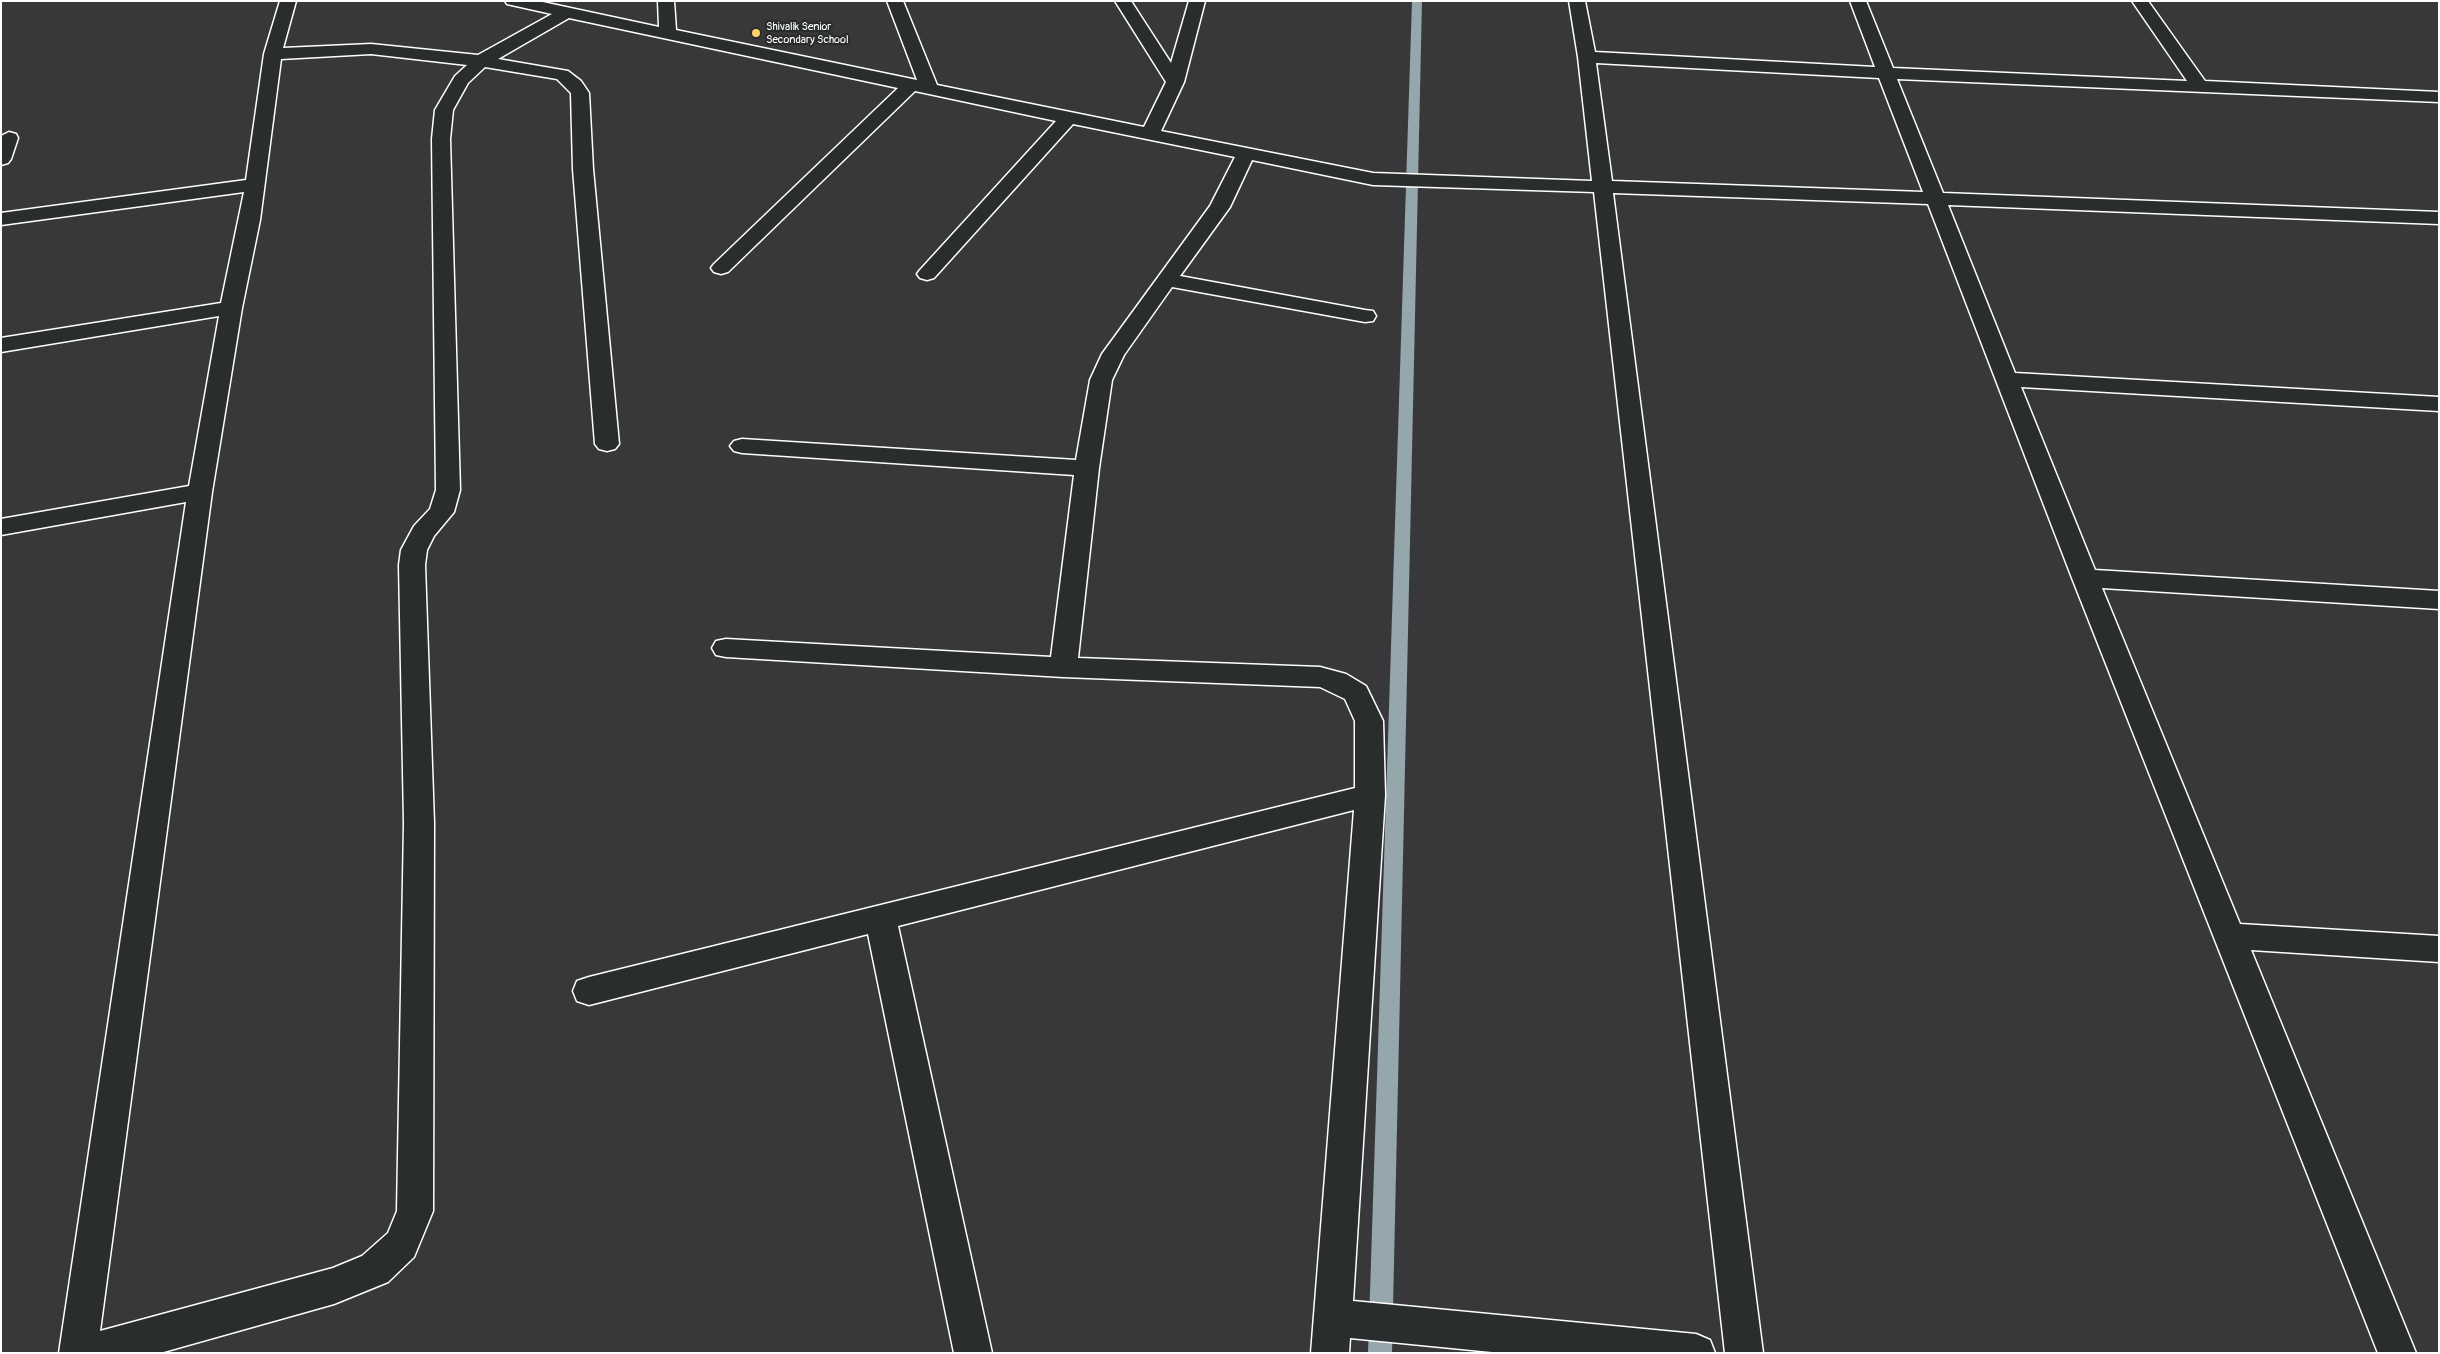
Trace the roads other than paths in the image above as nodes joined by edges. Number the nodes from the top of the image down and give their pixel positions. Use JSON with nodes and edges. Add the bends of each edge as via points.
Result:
{"nodes":[{"id":1,"x":288,"y":1,"type":"edge"},
{"id":2,"x":513,"y":1,"type":"edge"},
{"id":3,"x":666,"y":1,"type":"edge"},
{"id":4,"x":896,"y":1,"type":"edge"},
{"id":5,"x":1123,"y":1,"type":"edge"},
{"id":6,"x":1197,"y":1,"type":"edge"},
{"id":7,"x":1577,"y":1,"type":"edge"},
{"id":8,"x":1858,"y":1,"type":"edge"},
{"id":9,"x":2140,"y":1,"type":"edge"},
{"id":10,"x":566,"y":12,"type":"junction"},
{"id":11,"x":668,"y":34,"type":"junction"},
{"id":12,"x":273,"y":54,"type":"junction"},
{"id":13,"x":1587,"y":57,"type":"junction"},
{"id":14,"x":481,"y":61,"type":"junction"},
{"id":15,"x":1887,"y":73,"type":"junction"},
{"id":16,"x":1174,"y":82,"type":"junction"},
{"id":17,"x":2199,"y":85,"type":"junction"},
{"id":18,"x":921,"y":86,"type":"junction"},
{"id":19,"x":2439,"y":97,"type":"edge"},
{"id":20,"x":1069,"y":118,"type":"junction"},
{"id":21,"x":1150,"y":134,"type":"junction"},
{"id":22,"x":8,"y":138,"type":"dead end"},
{"id":23,"x":1246,"y":154,"type":"junction"},
{"id":24,"x":1,"y":159,"type":"edge"},
{"id":25,"x":255,"y":185,"type":"junction"},
{"id":26,"x":1602,"y":186,"type":"junction"},
{"id":27,"x":1937,"y":198,"type":"junction"},
{"id":28,"x":2439,"y":218,"type":"edge"},
{"id":29,"x":1,"y":219,"type":"edge"},
{"id":30,"x":721,"y":268,"type":"dead end"},
{"id":31,"x":927,"y":274,"type":"dead end"},
{"id":32,"x":1168,"y":280,"type":"junction"},
{"id":33,"x":231,"y":308,"type":"junction"},
{"id":34,"x":1365,"y":316,"type":"dead end"},
{"id":35,"x":1,"y":345,"type":"edge"},
{"id":36,"x":2008,"y":379,"type":"junction"},
{"id":37,"x":2439,"y":404,"type":"edge"},
{"id":38,"x":607,"y":444,"type":"dead end"},
{"id":39,"x":742,"y":446,"type":"dead end"},
{"id":40,"x":1086,"y":468,"type":"junction"},
{"id":41,"x":200,"y":492,"type":"junction"},
{"id":42,"x":1,"y":527,"type":"edge"},
{"id":43,"x":2086,"y":578,"type":"junction"},
{"id":44,"x":2439,"y":600,"type":"edge"},
{"id":45,"x":726,"y":648,"type":"dead end"},
{"id":46,"x":1063,"y":667,"type":"junction"},
{"id":47,"x":1370,"y":795,"type":"junction"},
{"id":48,"x":880,"y":918,"type":"junction"},
{"id":49,"x":2230,"y":936,"type":"junction"},
{"id":50,"x":2439,"y":949,"type":"edge"},
{"id":51,"x":589,"y":991,"type":"dead end"},
{"id":52,"x":1340,"y":1317,"type":"junction"},
{"id":53,"x":78,"y":1353,"type":"edge"},
{"id":54,"x":90,"y":1353,"type":"edge"},
{"id":55,"x":973,"y":1353,"type":"edge"},
{"id":56,"x":1330,"y":1353,"type":"edge"},
{"id":57,"x":1696,"y":1353,"type":"edge"},
{"id":58,"x":1744,"y":1353,"type":"edge"},
{"id":59,"x":2398,"y":1353,"type":"edge"}],
"edges":[{"from":1,"to":12,"type":"street"},
{"from":2,"to":10,"type":"street"},
{"from":3,"to":11,"type":"street"},
{"from":4,"to":18,"type":"street"},
{"from":5,"to":16,"type":"street"},
{"from":6,"to":16,"type":"street"},
{"from":7,"to":13,"type":"street"},
{"from":8,"to":15,"type":"street"},
{"from":9,"to":17,"type":"street"},
{"from":10,"to":11,"type":"street"},
{"from":10,"to":14,"type":"street"},
{"from":11,"to":18,"type":"street"},
{"from":12,"to":14,"type":"street","via":[[371,49]]},
{"from":12,"to":25,"type":"street"},
{"from":13,"to":15,"type":"street"},
{"from":13,"to":26,"type":"street"},
{"from":14,"to":38,"type":"street","via":[[562,75],[569,78],[580,93],[583,169]]},
{"from":14,"to":54,"type":"street","via":[[461,80],[444,110],[441,139],[448,490],[442,512],[423,532],[414,550],[412,565],[419,823],[415,1211],[401,1245],[375,1269],[334,1286]]},
{"from":15,"to":17,"type":"street"},
{"from":15,"to":27,"type":"street"},
{"from":16,"to":21,"type":"street"},
{"from":17,"to":19,"type":"street"},
{"from":18,"to":20,"type":"street"},
{"from":18,"to":30,"type":"street"},
{"from":20,"to":21,"type":"street"},
{"from":20,"to":31,"type":"street"},
{"from":21,"to":23,"type":"street"},
{"from":22,"to":24,"type":"street"},
{"from":23,"to":26,"type":"street","via":[[1399,182]]},
{"from":23,"to":32,"type":"street","via":[[1220,207]]},
{"from":25,"to":29,"type":"street"},
{"from":25,"to":33,"type":"street"},
{"from":26,"to":27,"type":"street"},
{"from":26,"to":58,"type":"street"},
{"from":27,"to":28,"type":"street"},
{"from":27,"to":36,"type":"street"},
{"from":32,"to":34,"type":"street"},
{"from":32,"to":40,"type":"street","via":[[1113,354],[1101,380]]},
{"from":33,"to":35,"type":"street"},
{"from":33,"to":41,"type":"street"},
{"from":36,"to":37,"type":"street"},
{"from":36,"to":43,"type":"street"},
{"from":39,"to":40,"type":"street"},
{"from":40,"to":46,"type":"street"},
{"from":41,"to":42,"type":"street"},
{"from":41,"to":53,"type":"street"},
{"from":43,"to":44,"type":"street"},
{"from":43,"to":49,"type":"street"},
{"from":45,"to":46,"type":"street"},
{"from":46,"to":47,"type":"street","via":[[1258,673],[1336,681],[1356,693],[1369,721]]},
{"from":47,"to":48,"type":"street"},
{"from":47,"to":52,"type":"street"},
{"from":48,"to":51,"type":"street"},
{"from":48,"to":55,"type":"street"},
{"from":49,"to":50,"type":"street"},
{"from":49,"to":59,"type":"street"},
{"from":52,"to":56,"type":"street"},
{"from":52,"to":57,"type":"street"}]}
